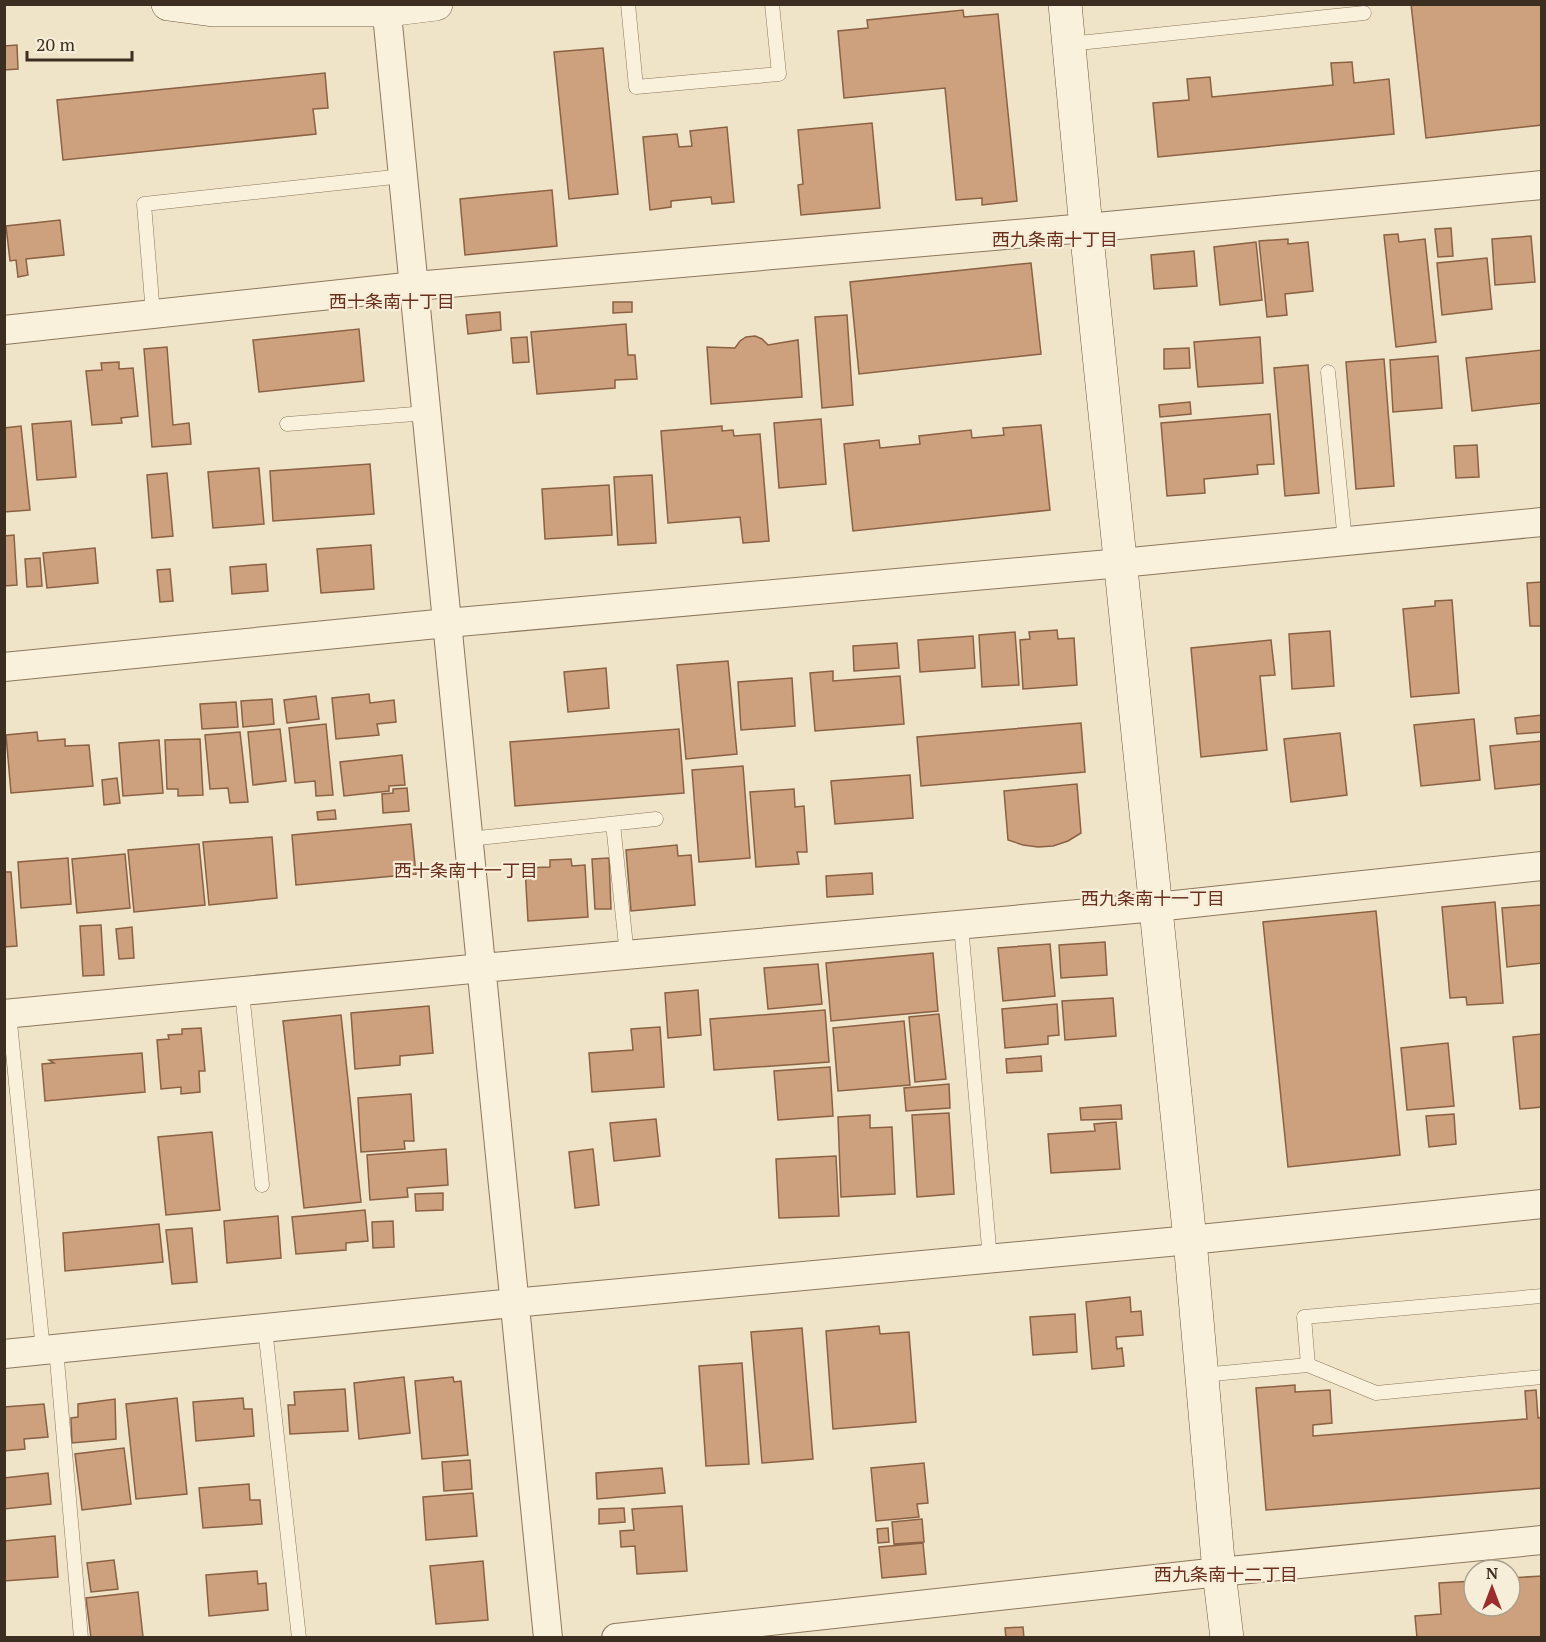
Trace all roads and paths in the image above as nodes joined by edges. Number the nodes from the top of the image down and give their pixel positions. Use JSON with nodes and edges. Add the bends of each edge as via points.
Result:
{"nodes":[{"id":1,"x":168,"y":4,"type":"edge"},
{"id":2,"x":436,"y":4,"type":"edge"},
{"id":3,"x":628,"y":4,"type":"edge"},
{"id":4,"x":772,"y":4,"type":"edge"},
{"id":5,"x":1065,"y":4,"type":"edge"},
{"id":6,"x":386,"y":7,"type":"edge"},
{"id":7,"x":1364,"y":13,"type":"dead end"},
{"id":8,"x":1069,"y":44,"type":"junction"},
{"id":9,"x":403,"y":176,"type":"junction"},
{"id":10,"x":1542,"y":185,"type":"edge"},
{"id":11,"x":1086,"y":228,"type":"junction"},
{"id":12,"x":415,"y":286,"type":"junction"},
{"id":13,"x":153,"y":314,"type":"junction"},
{"id":14,"x":4,"y":330,"type":"edge"},
{"id":15,"x":1328,"y":372,"type":"dead end"},
{"id":16,"x":427,"y":413,"type":"junction"},
{"id":17,"x":287,"y":424,"type":"dead end"},
{"id":18,"x":1542,"y":522,"type":"edge"},
{"id":19,"x":1345,"y":541,"type":"junction"},
{"id":20,"x":1121,"y":563,"type":"junction"},
{"id":21,"x":447,"y":623,"type":"junction"},
{"id":22,"x":4,"y":667,"type":"edge"},
{"id":23,"x":657,"y":819,"type":"dead end"},
{"id":24,"x":613,"y":824,"type":"junction"},
{"id":25,"x":469,"y":839,"type":"junction"},
{"id":26,"x":1542,"y":866,"type":"edge"},
{"id":27,"x":1156,"y":907,"type":"junction"},
{"id":28,"x":961,"y":925,"type":"junction"},
{"id":29,"x":627,"y":956,"type":"junction"},
{"id":30,"x":482,"y":968,"type":"junction"},
{"id":31,"x":242,"y":992,"type":"junction"},
{"id":32,"x":7,"y":1013,"type":"edge"},
{"id":33,"x":262,"y":1185,"type":"dead end"},
{"id":34,"x":1542,"y":1204,"type":"edge"},
{"id":35,"x":1190,"y":1240,"type":"junction"},
{"id":36,"x":990,"y":1259,"type":"junction"},
{"id":37,"x":1542,"y":1296,"type":"edge"},
{"id":38,"x":513,"y":1303,"type":"junction"},
{"id":39,"x":265,"y":1328,"type":"junction"},
{"id":40,"x":49,"y":1349,"type":"junction"},
{"id":41,"x":4,"y":1354,"type":"edge"},
{"id":42,"x":1308,"y":1365,"type":"junction"},
{"id":43,"x":1202,"y":1375,"type":"junction"},
{"id":44,"x":1542,"y":1377,"type":"edge"},
{"id":45,"x":1542,"y":1540,"type":"edge"},
{"id":46,"x":1219,"y":1572,"type":"junction"},
{"id":47,"x":81,"y":1638,"type":"edge"},
{"id":48,"x":299,"y":1638,"type":"edge"},
{"id":49,"x":548,"y":1638,"type":"edge"},
{"id":50,"x":616,"y":1638,"type":"edge"},
{"id":51,"x":1227,"y":1638,"type":"edge"}],
"edges":[{"from":1,"to":6,"type":"street","via":[[213,10]]},
{"from":2,"to":6,"type":"street"},
{"from":3,"to":4,"type":"lane","via":[[636,87],[778,74]]},
{"from":5,"to":8,"type":"street"},
{"from":6,"to":9,"type":"street"},
{"from":7,"to":8,"type":"lane"},
{"from":8,"to":11,"type":"street"},
{"from":9,"to":12,"type":"street"},
{"from":9,"to":13,"type":"lane","via":[[144,204]]},
{"from":10,"to":11,"type":"street"},
{"from":11,"to":12,"type":"street"},
{"from":11,"to":20,"type":"street"},
{"from":12,"to":13,"type":"street"},
{"from":12,"to":16,"type":"street"},
{"from":13,"to":14,"type":"street"},
{"from":15,"to":19,"type":"lane"},
{"from":16,"to":17,"type":"lane"},
{"from":16,"to":21,"type":"street"},
{"from":18,"to":19,"type":"street"},
{"from":19,"to":20,"type":"street"},
{"from":20,"to":21,"type":"street"},
{"from":20,"to":27,"type":"street"},
{"from":21,"to":22,"type":"street"},
{"from":21,"to":25,"type":"street"},
{"from":23,"to":24,"type":"lane"},
{"from":24,"to":25,"type":"lane"},
{"from":24,"to":29,"type":"lane"},
{"from":25,"to":30,"type":"street"},
{"from":26,"to":27,"type":"street"},
{"from":27,"to":28,"type":"street"},
{"from":27,"to":35,"type":"street"},
{"from":28,"to":29,"type":"street"},
{"from":28,"to":36,"type":"lane"},
{"from":29,"to":30,"type":"street"},
{"from":30,"to":31,"type":"street"},
{"from":30,"to":38,"type":"street"},
{"from":31,"to":32,"type":"street"},
{"from":31,"to":33,"type":"lane"},
{"from":32,"to":40,"type":"lane"},
{"from":34,"to":35,"type":"street"},
{"from":35,"to":36,"type":"street"},
{"from":35,"to":43,"type":"street"},
{"from":36,"to":38,"type":"street"},
{"from":37,"to":42,"type":"lane","via":[[1304,1317]]},
{"from":38,"to":39,"type":"street"},
{"from":38,"to":49,"type":"street"},
{"from":39,"to":40,"type":"street"},
{"from":39,"to":48,"type":"lane"},
{"from":40,"to":41,"type":"street"},
{"from":40,"to":47,"type":"lane"},
{"from":42,"to":43,"type":"lane"},
{"from":42,"to":44,"type":"lane","via":[[1376,1393]]},
{"from":43,"to":46,"type":"street"},
{"from":45,"to":46,"type":"street"},
{"from":46,"to":50,"type":"street"},
{"from":46,"to":51,"type":"street"}]}
